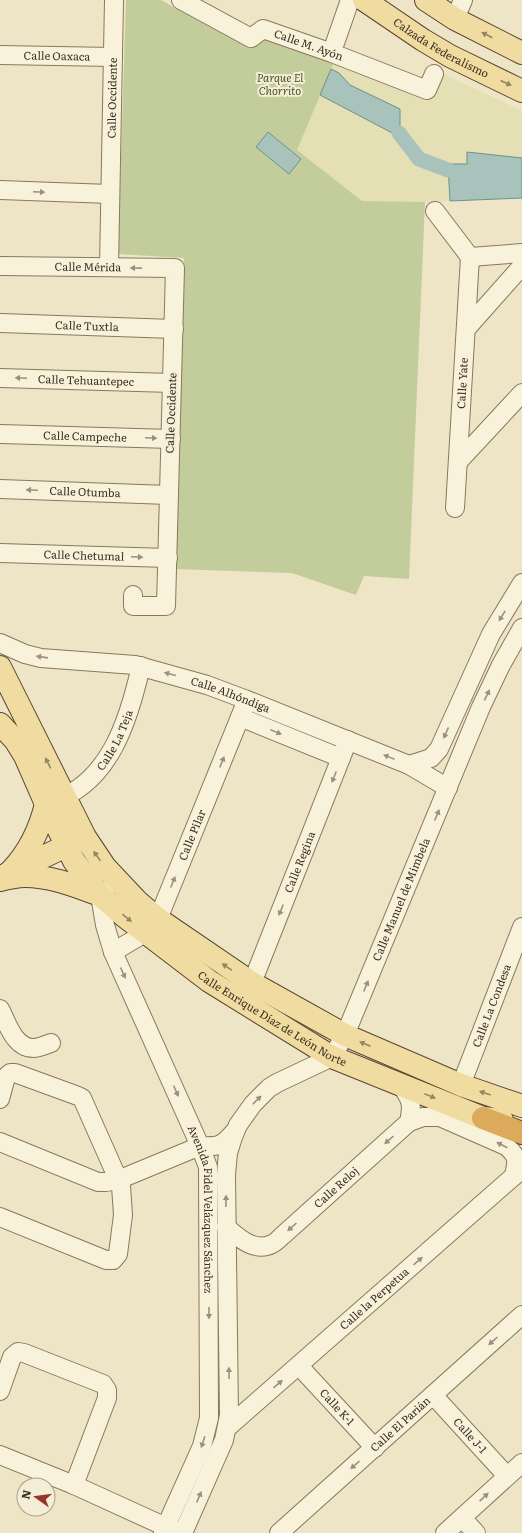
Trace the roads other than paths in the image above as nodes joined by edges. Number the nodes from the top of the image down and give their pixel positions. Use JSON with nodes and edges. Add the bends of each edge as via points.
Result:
{"nodes":[{"id":1,"x":114,"y":0,"type":"edge"},
{"id":2,"x":181,"y":0,"type":"edge"},
{"id":3,"x":350,"y":0,"type":"edge"},
{"id":4,"x":364,"y":0,"type":"edge"},
{"id":5,"x":426,"y":0,"type":"edge"},
{"id":6,"x":459,"y":9,"type":"edge"},
{"id":7,"x":335,"y":43,"type":"dead end"},
{"id":8,"x":522,"y":53,"type":"edge"},
{"id":9,"x":0,"y":55,"type":"edge"},
{"id":10,"x":113,"y":57,"type":"junction"},
{"id":11,"x":434,"y":74,"type":"dead end"},
{"id":12,"x":522,"y":91,"type":"edge"},
{"id":13,"x":0,"y":190,"type":"edge"},
{"id":14,"x":110,"y":194,"type":"junction"},
{"id":15,"x":435,"y":210,"type":"dead end"},
{"id":16,"x":522,"y":253,"type":"edge"},
{"id":17,"x":470,"y":257,"type":"junction"},
{"id":18,"x":0,"y":266,"type":"edge"},
{"id":19,"x":522,"y":266,"type":"edge"},
{"id":20,"x":109,"y":267,"type":"junction"},
{"id":21,"x":175,"y":268,"type":"joint"},
{"id":22,"x":0,"y":323,"type":"edge"},
{"id":23,"x":174,"y":329,"type":"junction"},
{"id":24,"x":466,"y":329,"type":"junction"},
{"id":25,"x":0,"y":378,"type":"edge"},
{"id":26,"x":172,"y":383,"type":"junction"},
{"id":27,"x":522,"y":393,"type":"edge"},
{"id":28,"x":0,"y":434,"type":"edge"},
{"id":29,"x":171,"y":439,"type":"junction"},
{"id":30,"x":458,"y":462,"type":"junction"},
{"id":31,"x":0,"y":489,"type":"edge"},
{"id":32,"x":169,"y":496,"type":"junction"},
{"id":33,"x":455,"y":508,"type":"dead end"},
{"id":34,"x":0,"y":553,"type":"edge"},
{"id":35,"x":168,"y":558,"type":"junction"},
{"id":36,"x":522,"y":583,"type":"edge"},
{"id":37,"x":133,"y":595,"type":"dead end"},
{"id":38,"x":522,"y":628,"type":"edge"},
{"id":39,"x":0,"y":643,"type":"edge"},
{"id":40,"x":141,"y":666,"type":"junction"},
{"id":41,"x":2,"y":680,"type":"edge"},
{"id":42,"x":247,"y":700,"type":"junction"},
{"id":43,"x":240,"y":717,"type":"junction"},
{"id":44,"x":0,"y":724,"type":"edge"},
{"id":45,"x":348,"y":740,"type":"junction"},
{"id":46,"x":342,"y":758,"type":"junction"},
{"id":47,"x":409,"y":765,"type":"junction"},
{"id":48,"x":448,"y":788,"type":"junction"},
{"id":49,"x":55,"y":801,"type":"junction"},
{"id":50,"x":76,"y":841,"type":"junction"},
{"id":51,"x":2,"y":878,"type":"edge"},
{"id":52,"x":117,"y":882,"type":"junction"},
{"id":53,"x":100,"y":895,"type":"junction"},
{"id":54,"x":152,"y":926,"type":"junction"},
{"id":55,"x":522,"y":927,"type":"edge"},
{"id":56,"x":113,"y":952,"type":"junction"},
{"id":57,"x":252,"y":983,"type":"junction"},
{"id":58,"x":0,"y":1009,"type":"edge"},
{"id":59,"x":345,"y":1035,"type":"junction"},
{"id":60,"x":51,"y":1043,"type":"dead end"},
{"id":61,"x":332,"y":1056,"type":"junction"},
{"id":62,"x":401,"y":1085,"type":"junction"},
{"id":63,"x":461,"y":1085,"type":"junction"},
{"id":64,"x":0,"y":1099,"type":"edge"},
{"id":65,"x":522,"y":1106,"type":"edge"},
{"id":66,"x":483,"y":1118,"type":"junction"},
{"id":67,"x":409,"y":1122,"type":"junction"},
{"id":68,"x":522,"y":1122,"type":"edge"},
{"id":69,"x":235,"y":1132,"type":"junction"},
{"id":70,"x":522,"y":1133,"type":"edge"},
{"id":71,"x":0,"y":1142,"type":"edge"},
{"id":72,"x":200,"y":1146,"type":"junction"},
{"id":73,"x":518,"y":1173,"type":"edge"},
{"id":74,"x":118,"y":1180,"type":"junction"},
{"id":75,"x":0,"y":1217,"type":"edge"},
{"id":76,"x":226,"y":1227,"type":"junction"},
{"id":77,"x":522,"y":1314,"type":"edge"},
{"id":78,"x":299,"y":1366,"type":"junction"},
{"id":79,"x":0,"y":1390,"type":"edge"},
{"id":80,"x":433,"y":1395,"type":"junction"},
{"id":81,"x":227,"y":1428,"type":"junction"},
{"id":82,"x":375,"y":1448,"type":"junction"},
{"id":83,"x":0,"y":1455,"type":"edge"},
{"id":84,"x":522,"y":1463,"type":"edge"},
{"id":85,"x":507,"y":1476,"type":"junction"},
{"id":86,"x":74,"y":1485,"type":"junction"},
{"id":87,"x":462,"y":1518,"type":"junction"},
{"id":88,"x":170,"y":1531,"type":"edge"},
{"id":89,"x":183,"y":1533,"type":"edge"},
{"id":90,"x":279,"y":1533,"type":"edge"},
{"id":91,"x":445,"y":1533,"type":"edge"},
{"id":92,"x":476,"y":1533,"type":"edge"}],
"edges":[{"from":1,"to":10,"type":"street","name":"Calle Occidente"},
{"from":2,"to":11,"type":"street","name":"Calle M. Ayón","via":[[251,38],[263,29],[427,90]]},
{"from":3,"to":7,"type":"street","name":"Calle M. Ayón"},
{"from":4,"to":12,"type":"main road","name":"Calzada Federalismo","one_way":true,"via":[[450,56]]},
{"from":5,"to":6,"type":"main road"},
{"from":8,"to":6,"type":"main road","one_way":true},
{"from":9,"to":10,"type":"street","name":"Calle Oaxaca"},
{"from":10,"to":14,"type":"street","name":"Calle Occidente"},
{"from":13,"to":14,"type":"street","one_way":true},
{"from":14,"to":20,"type":"street","name":"Calle Occidente"},
{"from":15,"to":17,"type":"street"},
{"from":16,"to":17,"type":"street"},
{"from":17,"to":24,"type":"street","name":"Calle Yate"},
{"from":18,"to":20,"type":"street","name":"Calle Mérida"},
{"from":19,"to":24,"type":"street"},
{"from":21,"to":20,"type":"street","name":"Calle Mérida","one_way":true},
{"from":21,"to":23,"type":"street","name":"Calle Occidente"},
{"from":22,"to":23,"type":"street","name":"Calle Tuxtla"},
{"from":23,"to":26,"type":"street","name":"Calle Occidente"},
{"from":24,"to":30,"type":"street","name":"Calle Yate"},
{"from":26,"to":25,"type":"street","name":"Calle Tehuantepec","one_way":true},
{"from":26,"to":29,"type":"street","name":"Calle Occidente"},
{"from":27,"to":30,"type":"street"},
{"from":28,"to":29,"type":"street","name":"Calle Campeche","one_way":true},
{"from":29,"to":32,"type":"street","name":"Calle Occidente"},
{"from":30,"to":33,"type":"street","name":"Calle Yate"},
{"from":32,"to":31,"type":"street","name":"Calle Otumba","one_way":true},
{"from":32,"to":35,"type":"street","name":"Calle Occidente"},
{"from":34,"to":35,"type":"street","name":"Calle Chetumal","one_way":true},
{"from":35,"to":37,"type":"street","name":"Calle Occidente","via":[[166,606],[133,606]]},
{"from":36,"to":47,"type":"street","one_way":true,"via":[[492,634],[439,749],[431,758]]},
{"from":48,"to":38,"type":"street","name":"Calle Manuel de Mimbela","one_way":true,"via":[[481,707]]},
{"from":40,"to":39,"type":"street","name":"Calle Alhóndiga","one_way":true,"via":[[41,658]]},
{"from":42,"to":40,"type":"street","name":"Calle Alhóndiga","one_way":true},
{"from":40,"to":49,"type":"street","name":"Calle La Teja","via":[[120,733],[108,756],[90,780],[79,789]]},
{"from":49,"to":41,"type":"main road","one_way":true},
{"from":42,"to":43,"type":"street","name":"Calle Pilar"},
{"from":42,"to":45,"type":"street","name":"Calle Alhóndiga"},
{"from":43,"to":46,"type":"street","name":"Calle Alhóndiga","one_way":true},
{"from":54,"to":43,"type":"street","name":"Calle Pilar","one_way":true},
{"from":44,"to":49,"type":"main road","via":[[15,740]]},
{"from":45,"to":46,"type":"street","name":"Calle Regina"},
{"from":47,"to":45,"type":"street","name":"Calle Alhóndiga","one_way":true},
{"from":46,"to":57,"type":"street","name":"Calle Regina","one_way":true},
{"from":47,"to":48,"type":"street","name":"Calle Alhóndiga"},
{"from":59,"to":48,"type":"street","name":"Calle Manuel de Mimbela","one_way":true},
{"from":49,"to":50,"type":"main road"},
{"from":49,"to":51,"type":"main road","via":[[43,817],[32,842],[16,865]]},
{"from":50,"to":51,"type":"main road"},
{"from":52,"to":50,"type":"main road","name":"Calle Enrique Díaz de León Norte","one_way":true,"via":[[101,862]]},
{"from":50,"to":53,"type":"main road","name":"Calle Enrique Díaz de León Norte","via":[[84,877]]},
{"from":51,"to":53,"type":"main road","via":[[40,877]]},
{"from":52,"to":53,"type":"street"},
{"from":52,"to":54,"type":"main road","name":"Calle Enrique Díaz de León Norte","via":[[136,901]]},
{"from":53,"to":54,"type":"main road","name":"Calle Enrique Díaz de León Norte","one_way":true},
{"from":53,"to":56,"type":"street","name":"Avenida Fidel Velázquez Sánchez"},
{"from":54,"to":56,"type":"street"},
{"from":57,"to":54,"type":"main road","name":"Calle Enrique Díaz de León Norte","one_way":true},
{"from":54,"to":61,"type":"main road","name":"Calle Enrique Díaz de León Norte","via":[[209,981]]},
{"from":55,"to":63,"type":"street","name":"Calle La Condesa"},
{"from":56,"to":72,"type":"street","name":"Avenida Fidel Velázquez Sánchez","one_way":true},
{"from":57,"to":59,"type":"main road","name":"Calle Enrique Díaz de León Norte"},
{"from":58,"to":60,"type":"street","via":[[17,1040],[25,1046],[34,1048]]},
{"from":59,"to":61,"type":"street","name":"Calle Manuel de Mimbela"},
{"from":63,"to":59,"type":"main road","name":"Calle Enrique Díaz de León Norte","one_way":true},
{"from":61,"to":62,"type":"main road","name":"Calle Enrique Díaz de León Norte"},
{"from":69,"to":61,"type":"street","one_way":true,"via":[[252,1104],[269,1088]]},
{"from":62,"to":66,"type":"main road","name":"Calle Enrique Díaz de León Norte","one_way":true},
{"from":62,"to":67,"type":"street","via":[[410,1099],[412,1110]]},
{"from":65,"to":63,"type":"main road","name":"Calle Enrique Díaz de León Norte","one_way":true},
{"from":64,"to":74,"type":"street","via":[[6,1077],[10,1073],[82,1098]]},
{"from":66,"to":68,"type":"main road","name":"Calle Enrique Díaz de León Norte"},
{"from":66,"to":70,"type":"highway"},
{"from":73,"to":67,"type":"street","one_way":true,"via":[[515,1153],[506,1146],[440,1117],[423,1117]]},
{"from":67,"to":76,"type":"street","name":"Calle Reloj","one_way":true,"via":[[272,1244],[261,1247],[249,1245]]},
{"from":69,"to":72,"type":"street","via":[[221,1146]]},
{"from":76,"to":69,"type":"street","name":"Avenida Fidel Velázquez Sánchez","one_way":true,"via":[[226,1174],[228,1153]]},
{"from":71,"to":74,"type":"street","via":[[98,1182]]},
{"from":72,"to":74,"type":"street"},
{"from":72,"to":88,"type":"street","name":"Avenida Fidel Velázquez Sánchez","one_way":true,"via":[[208,1167],[209,1410],[202,1446]]},
{"from":78,"to":73,"type":"street","name":"Calle la Perpetua","one_way":true},
{"from":74,"to":75,"type":"street","via":[[121,1186],[123,1215],[118,1254],[113,1260],[106,1260]]},
{"from":81,"to":76,"type":"street","name":"Avenida Fidel Velázquez Sánchez","one_way":true,"via":[[229,1404]]},
{"from":77,"to":80,"type":"street","name":"Calle El Parián","one_way":true},
{"from":81,"to":78,"type":"street","name":"Calle la Perpetua","one_way":true},
{"from":78,"to":82,"type":"street","name":"Calle K-1"},
{"from":79,"to":86,"type":"street","via":[[12,1357],[18,1352],[103,1384],[107,1390],[107,1398]]},
{"from":80,"to":82,"type":"street","name":"Calle El Parián"},
{"from":80,"to":85,"type":"street","name":"Calle J-1"},
{"from":89,"to":81,"type":"street","name":"Avenida Fidel Velázquez Sánchez","one_way":true},
{"from":82,"to":90,"type":"street","name":"Calle El Parián","one_way":true},
{"from":83,"to":86,"type":"street"},
{"from":84,"to":85,"type":"street"},
{"from":87,"to":85,"type":"street","one_way":true},
{"from":86,"to":88,"type":"street"},
{"from":87,"to":91,"type":"street"},
{"from":87,"to":92,"type":"street"}]}
